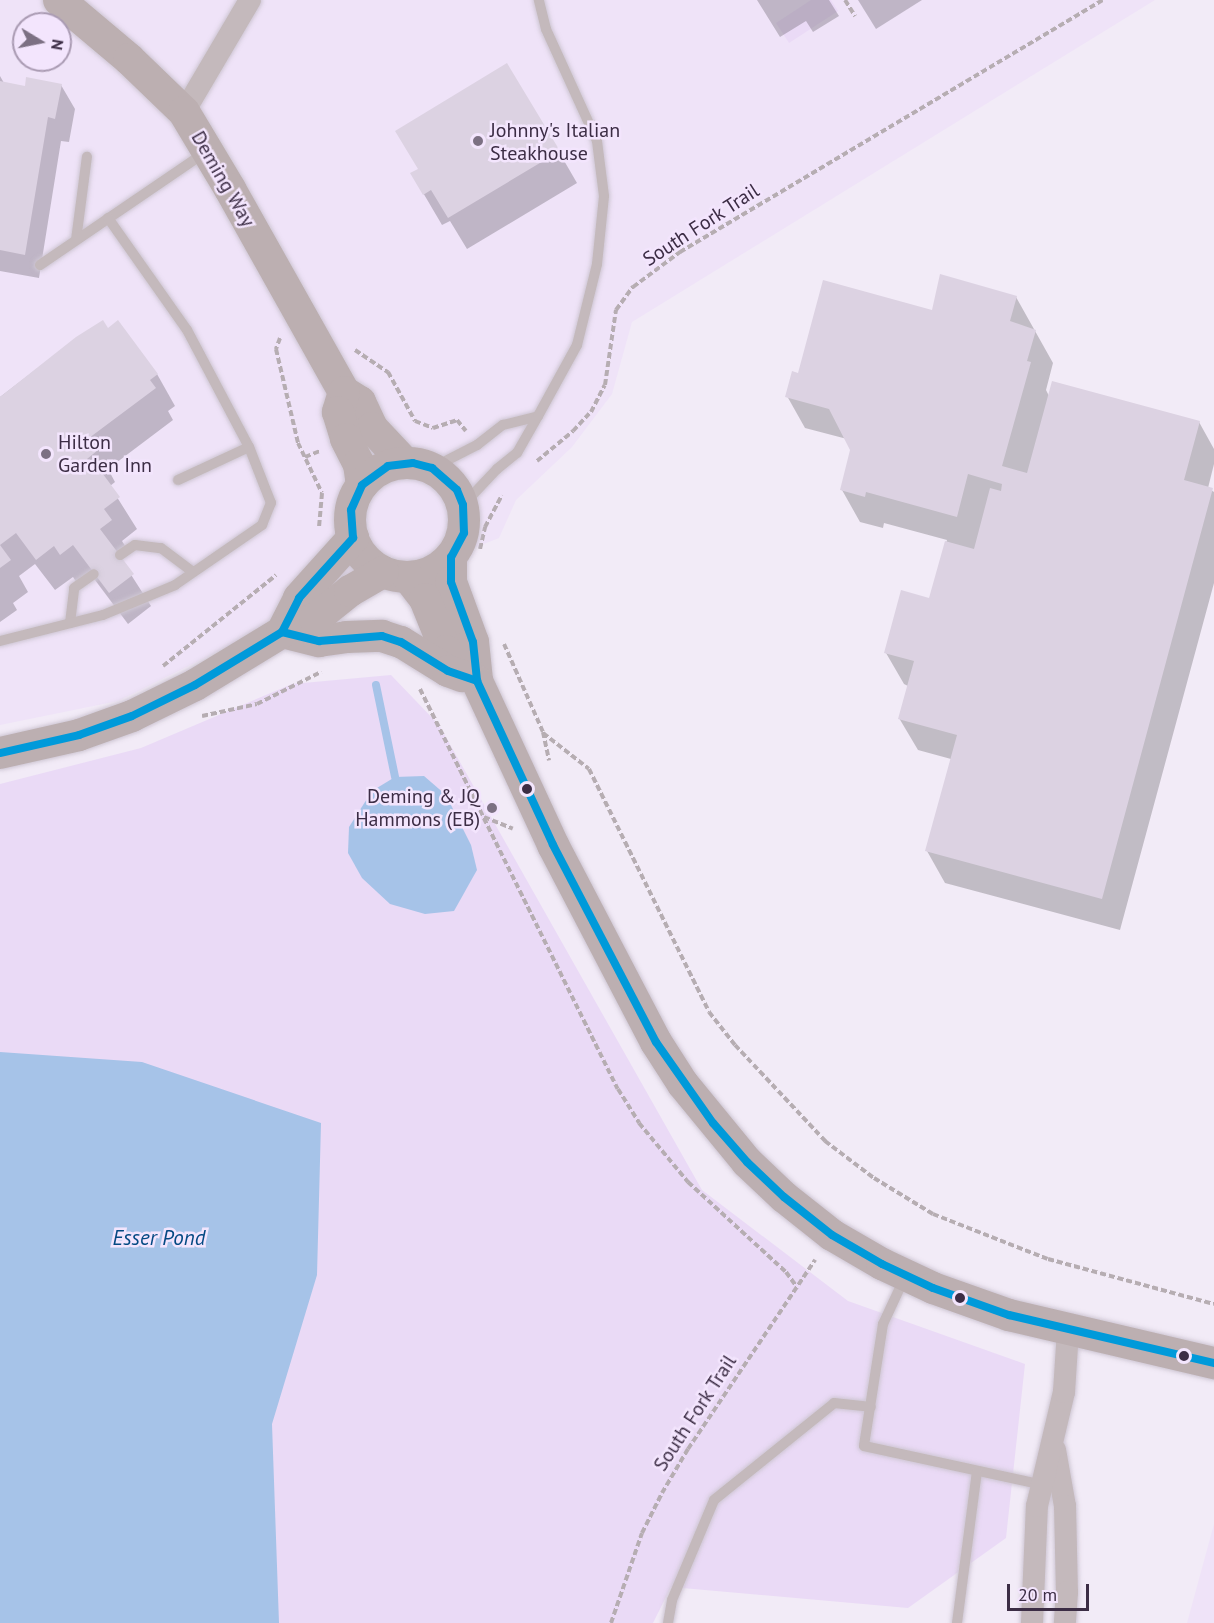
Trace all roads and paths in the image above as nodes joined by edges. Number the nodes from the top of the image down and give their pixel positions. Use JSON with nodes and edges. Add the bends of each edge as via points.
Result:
{"nodes":[{"id":1,"x":59,"y":0,"type":"edge"},
{"id":2,"x":250,"y":0,"type":"edge"},
{"id":3,"x":539,"y":0,"type":"edge"},
{"id":4,"x":845,"y":0,"type":"edge"},
{"id":5,"x":1102,"y":0,"type":"edge"},
{"id":6,"x":855,"y":16,"type":"dead end"},
{"id":7,"x":184,"y":112,"type":"junction"},
{"id":8,"x":207,"y":151,"type":"junction"},
{"id":9,"x":87,"y":157,"type":"dead end"},
{"id":10,"x":108,"y":218,"type":"junction"},
{"id":11,"x":76,"y":240,"type":"junction"},
{"id":12,"x":40,"y":265,"type":"dead end"},
{"id":13,"x":293,"y":301,"type":"junction"},
{"id":14,"x":388,"y":372,"type":"dead end"},
{"id":15,"x":344,"y":392,"type":"junction"},
{"id":16,"x":538,"y":416,"type":"junction"},
{"id":17,"x":468,"y":434,"type":"dead end"},
{"id":18,"x":249,"y":447,"type":"junction"},
{"id":19,"x":418,"y":465,"type":"junction"},
{"id":20,"x":527,"y":468,"type":"dead end"},
{"id":21,"x":178,"y":480,"type":"dead end"},
{"id":22,"x":362,"y":484,"type":"junction"},
{"id":23,"x":505,"y":490,"type":"dead end"},
{"id":24,"x":463,"y":505,"type":"junction"},
{"id":25,"x":317,"y":533,"type":"dead end"},
{"id":26,"x":353,"y":538,"type":"junction"},
{"id":27,"x":120,"y":555,"type":"dead end"},
{"id":28,"x":466,"y":556,"type":"junction"},
{"id":29,"x":283,"y":569,"type":"dead end"},
{"id":30,"x":194,"y":572,"type":"junction"},
{"id":31,"x":94,"y":574,"type":"dead end"},
{"id":32,"x":395,"y":575,"type":"junction"},
{"id":33,"x":70,"y":623,"type":"junction"},
{"id":34,"x":213,"y":625,"type":"dead end"},
{"id":35,"x":282,"y":632,"type":"junction"},
{"id":36,"x":501,"y":638,"type":"dead end"},
{"id":37,"x":0,"y":641,"type":"edge"},
{"id":38,"x":329,"y":668,"type":"dead end"},
{"id":39,"x":477,"y":681,"type":"junction"},
{"id":40,"x":419,"y":687,"type":"dead end"},
{"id":41,"x":257,"y":704,"type":"dead end"},
{"id":42,"x":0,"y":753,"type":"edge"},
{"id":43,"x":832,"y":1235,"type":"junction"},
{"id":44,"x":906,"y":1275,"type":"junction"},
{"id":45,"x":796,"y":1286,"type":"junction"},
{"id":46,"x":1214,"y":1304,"type":"edge"},
{"id":47,"x":1068,"y":1330,"type":"junction"},
{"id":48,"x":1214,"y":1363,"type":"edge"},
{"id":49,"x":871,"y":1407,"type":"junction"},
{"id":50,"x":1053,"y":1439,"type":"junction"},
{"id":51,"x":977,"y":1471,"type":"junction"},
{"id":52,"x":1043,"y":1485,"type":"junction"},
{"id":53,"x":611,"y":1623,"type":"edge"},
{"id":54,"x":668,"y":1623,"type":"edge"},
{"id":55,"x":957,"y":1623,"type":"edge"},
{"id":56,"x":1032,"y":1623,"type":"edge"},
{"id":57,"x":1065,"y":1623,"type":"edge"}],
"edges":[{"from":1,"to":7,"type":"street","name":"Deming Way"},
{"from":2,"to":7,"type":"street"},
{"from":3,"to":16,"type":"lane","via":[[546,29],[597,141],[604,196],[597,264],[577,345]]},
{"from":4,"to":6,"type":"path"},
{"from":5,"to":20,"type":"path","name":"South Fork Trail","via":[[680,252],[633,287],[616,310],[605,385],[591,412]]},
{"from":7,"to":8,"type":"street","name":"Deming Way"},
{"from":8,"to":10,"type":"lane"},
{"from":8,"to":13,"type":"street","name":"Deming Way"},
{"from":9,"to":11,"type":"lane"},
{"from":10,"to":11,"type":"lane"},
{"from":10,"to":18,"type":"lane","via":[[187,330]]},
{"from":11,"to":12,"type":"lane"},
{"from":13,"to":15,"type":"street","name":"Deming Way"},
{"from":13,"to":25,"type":"path","via":[[276,349],[298,443],[322,493]]},
{"from":14,"to":17,"type":"path","via":[[416,422],[433,428],[457,420]]},
{"from":15,"to":19,"type":"street","name":"Deming Way","via":[[360,402],[372,428]]},
{"from":15,"to":22,"type":"street","via":[[338,412],[359,464]]},
{"from":16,"to":19,"type":"lane","via":[[503,425],[477,445]]},
{"from":16,"to":24,"type":"lane","via":[[517,453]]},
{"from":18,"to":21,"type":"lane"},
{"from":18,"to":30,"type":"lane","via":[[271,503],[261,525]]},
{"from":19,"to":22,"type":"street","via":[[388,466]]},
{"from":19,"to":24,"type":"street","via":[[457,490]]},
{"from":22,"to":26,"type":"street","via":[[351,510]]},
{"from":23,"to":28,"type":"path"},
{"from":24,"to":28,"type":"street"},
{"from":26,"to":32,"type":"street","via":[[360,552]]},
{"from":26,"to":35,"type":"street","via":[[299,598]]},
{"from":27,"to":30,"type":"lane","via":[[135,545],[161,548]]},
{"from":28,"to":32,"type":"street","via":[[424,575]]},
{"from":28,"to":39,"type":"street","via":[[451,582],[473,642]]},
{"from":29,"to":34,"type":"path"},
{"from":30,"to":33,"type":"lane","via":[[175,585],[103,615]]},
{"from":31,"to":33,"type":"lane","via":[[74,588]]},
{"from":32,"to":35,"type":"street","via":[[350,591],[315,619]]},
{"from":32,"to":39,"type":"street","via":[[425,599],[446,651]]},
{"from":33,"to":37,"type":"lane"},
{"from":35,"to":39,"type":"street","via":[[319,641],[382,636],[401,642],[448,671]]},
{"from":35,"to":42,"type":"street","via":[[195,685],[132,716],[79,735]]},
{"from":36,"to":46,"type":"path","via":[[543,732],[589,770],[709,1012],[825,1141],[874,1178],[933,1214],[1048,1259]]},
{"from":38,"to":41,"type":"path"},
{"from":39,"to":43,"type":"street","via":[[553,845],[656,1042],[683,1084],[747,1162]]},
{"from":40,"to":45,"type":"path","via":[[618,1089],[639,1123],[688,1182],[786,1272]]},
{"from":43,"to":44,"type":"street"},
{"from":43,"to":45,"type":"path","name":"South Fork Trail"},
{"from":44,"to":47,"type":"street","via":[[1009,1315]]},
{"from":44,"to":49,"type":"lane","via":[[883,1324]]},
{"from":45,"to":53,"type":"path","name":"South Fork Trail","via":[[662,1493],[642,1533]]},
{"from":47,"to":48,"type":"street"},
{"from":47,"to":50,"type":"street","via":[[1064,1392]]},
{"from":49,"to":51,"type":"lane","via":[[864,1446]]},
{"from":49,"to":54,"type":"lane","via":[[834,1403],[714,1500],[672,1600]]},
{"from":50,"to":52,"type":"street"},
{"from":50,"to":57,"type":"street","via":[[1065,1506]]},
{"from":51,"to":52,"type":"lane"},
{"from":51,"to":55,"type":"lane"},
{"from":52,"to":56,"type":"street","via":[[1038,1506]]}]}
